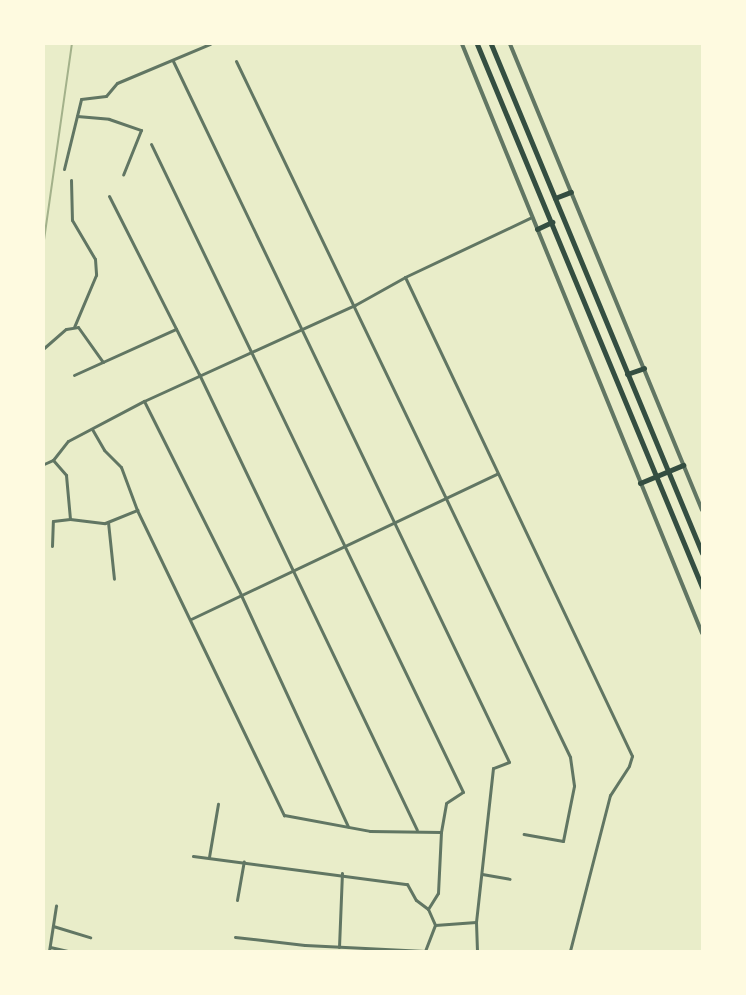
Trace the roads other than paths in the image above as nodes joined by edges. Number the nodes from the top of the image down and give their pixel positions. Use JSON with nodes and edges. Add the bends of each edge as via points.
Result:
{"nodes":[{"id":1,"x":210,"y":44,"type":"edge"},
{"id":2,"x":462,"y":44,"type":"edge"},
{"id":3,"x":477,"y":44,"type":"edge"},
{"id":4,"x":491,"y":44,"type":"edge"},
{"id":5,"x":510,"y":44,"type":"edge"},
{"id":6,"x":173,"y":61,"type":"junction"},
{"id":7,"x":236,"y":61,"type":"dead end"},
{"id":8,"x":77,"y":116,"type":"junction"},
{"id":9,"x":151,"y":144,"type":"dead end"},
{"id":10,"x":64,"y":168,"type":"dead end"},
{"id":11,"x":123,"y":175,"type":"dead end"},
{"id":12,"x":71,"y":180,"type":"dead end"},
{"id":13,"x":571,"y":192,"type":"junction"},
{"id":14,"x":110,"y":196,"type":"dead end"},
{"id":15,"x":554,"y":198,"type":"junction"},
{"id":16,"x":532,"y":217,"type":"junction"},
{"id":17,"x":552,"y":222,"type":"junction"},
{"id":18,"x":537,"y":229,"type":"junction"},
{"id":19,"x":569,"y":233,"type":"junction"},
{"id":20,"x":559,"y":238,"type":"junction"},
{"id":21,"x":405,"y":277,"type":"junction"},
{"id":22,"x":355,"y":305,"type":"junction"},
{"id":23,"x":74,"y":327,"type":"junction"},
{"id":24,"x":301,"y":328,"type":"junction"},
{"id":25,"x":176,"y":329,"type":"junction"},
{"id":26,"x":44,"y":348,"type":"edge"},
{"id":27,"x":250,"y":351,"type":"junction"},
{"id":28,"x":103,"y":362,"type":"junction"},
{"id":29,"x":644,"y":368,"type":"junction"},
{"id":30,"x":199,"y":374,"type":"junction"},
{"id":31,"x":627,"y":374,"type":"junction"},
{"id":32,"x":74,"y":375,"type":"dead end"},
{"id":33,"x":144,"y":401,"type":"junction"},
{"id":34,"x":92,"y":429,"type":"junction"},
{"id":35,"x":53,"y":460,"type":"junction"},
{"id":36,"x":44,"y":464,"type":"edge"},
{"id":37,"x":683,"y":465,"type":"junction"},
{"id":38,"x":668,"y":472,"type":"junction"},
{"id":39,"x":497,"y":474,"type":"junction"},
{"id":40,"x":657,"y":476,"type":"junction"},
{"id":41,"x":640,"y":483,"type":"junction"},
{"id":42,"x":446,"y":498,"type":"junction"},
{"id":43,"x":137,"y":510,"type":"junction"},
{"id":44,"x":702,"y":510,"type":"edge"},
{"id":45,"x":70,"y":519,"type":"junction"},
{"id":46,"x":108,"y":522,"type":"junction"},
{"id":47,"x":394,"y":522,"type":"junction"},
{"id":48,"x":52,"y":546,"type":"dead end"},
{"id":49,"x":343,"y":546,"type":"junction"},
{"id":50,"x":702,"y":553,"type":"edge"},
{"id":51,"x":291,"y":571,"type":"junction"},
{"id":52,"x":114,"y":579,"type":"dead end"},
{"id":53,"x":702,"y":587,"type":"edge"},
{"id":54,"x":241,"y":595,"type":"junction"},
{"id":55,"x":191,"y":619,"type":"junction"},
{"id":56,"x":702,"y":633,"type":"edge"},
{"id":57,"x":218,"y":804,"type":"dead end"},
{"id":58,"x":348,"y":827,"type":"junction"},
{"id":59,"x":417,"y":830,"type":"junction"},
{"id":60,"x":441,"y":832,"type":"junction"},
{"id":61,"x":524,"y":834,"type":"dead end"},
{"id":62,"x":193,"y":856,"type":"dead end"},
{"id":63,"x":209,"y":857,"type":"junction"},
{"id":64,"x":244,"y":862,"type":"junction"},
{"id":65,"x":342,"y":873,"type":"junction"},
{"id":66,"x":482,"y":874,"type":"junction"},
{"id":67,"x":510,"y":879,"type":"dead end"},
{"id":68,"x":237,"y":900,"type":"dead end"},
{"id":69,"x":56,"y":906,"type":"dead end"},
{"id":70,"x":428,"y":909,"type":"junction"},
{"id":71,"x":476,"y":922,"type":"junction"},
{"id":72,"x":435,"y":925,"type":"junction"},
{"id":73,"x":53,"y":926,"type":"junction"},
{"id":74,"x":90,"y":937,"type":"dead end"},
{"id":75,"x":235,"y":937,"type":"dead end"},
{"id":76,"x":339,"y":947,"type":"junction"},
{"id":77,"x":50,"y":949,"type":"edge"},
{"id":78,"x":68,"y":951,"type":"edge"},
{"id":79,"x":425,"y":951,"type":"edge"},
{"id":80,"x":477,"y":951,"type":"edge"},
{"id":81,"x":570,"y":951,"type":"edge"}],
"edges":[{"from":1,"to":6,"type":"street"},
{"from":2,"to":16,"type":"street"},
{"from":3,"to":17,"type":"highway"},
{"from":4,"to":15,"type":"highway"},
{"from":5,"to":13,"type":"street"},
{"from":6,"to":8,"type":"street","via":[[117,84],[106,96],[82,99]]},
{"from":6,"to":24,"type":"street"},
{"from":7,"to":22,"type":"street"},
{"from":8,"to":10,"type":"street"},
{"from":8,"to":11,"type":"street","via":[[109,119],[141,130]]},
{"from":9,"to":27,"type":"street"},
{"from":12,"to":23,"type":"street","via":[[72,220],[95,259],[96,275]]},
{"from":13,"to":15,"type":"highway"},
{"from":13,"to":29,"type":"street"},
{"from":14,"to":25,"type":"street"},
{"from":15,"to":19,"type":"highway"},
{"from":16,"to":18,"type":"street"},
{"from":16,"to":21,"type":"street"},
{"from":17,"to":18,"type":"highway"},
{"from":17,"to":20,"type":"highway"},
{"from":18,"to":41,"type":"street"},
{"from":19,"to":20,"type":"highway"},
{"from":19,"to":31,"type":"highway"},
{"from":20,"to":40,"type":"highway"},
{"from":21,"to":22,"type":"street"},
{"from":21,"to":39,"type":"street"},
{"from":22,"to":24,"type":"street"},
{"from":22,"to":42,"type":"street"},
{"from":23,"to":26,"type":"street","via":[[66,329]]},
{"from":23,"to":28,"type":"street","via":[[82,329]]},
{"from":24,"to":27,"type":"street"},
{"from":24,"to":47,"type":"street"},
{"from":25,"to":28,"type":"street"},
{"from":25,"to":30,"type":"street"},
{"from":27,"to":30,"type":"street"},
{"from":27,"to":49,"type":"street"},
{"from":28,"to":32,"type":"street"},
{"from":29,"to":31,"type":"highway"},
{"from":29,"to":37,"type":"street"},
{"from":30,"to":33,"type":"street"},
{"from":30,"to":51,"type":"street"},
{"from":31,"to":38,"type":"highway"},
{"from":33,"to":34,"type":"street"},
{"from":33,"to":54,"type":"street"},
{"from":34,"to":35,"type":"street","via":[[68,441]]},
{"from":34,"to":43,"type":"street","via":[[104,450],[121,467]]},
{"from":35,"to":36,"type":"street"},
{"from":35,"to":45,"type":"street","via":[[66,475]]},
{"from":37,"to":38,"type":"highway"},
{"from":37,"to":44,"type":"street"},
{"from":38,"to":40,"type":"highway"},
{"from":38,"to":50,"type":"highway"},
{"from":39,"to":42,"type":"street"},
{"from":39,"to":81,"type":"street","via":[[632,756],[610,795]]},
{"from":40,"to":41,"type":"highway"},
{"from":40,"to":53,"type":"highway"},
{"from":41,"to":56,"type":"street"},
{"from":42,"to":47,"type":"street"},
{"from":42,"to":61,"type":"street","via":[[570,757],[574,786],[562,841]]},
{"from":43,"to":46,"type":"street"},
{"from":43,"to":55,"type":"street"},
{"from":45,"to":46,"type":"street"},
{"from":45,"to":48,"type":"street","via":[[54,521]]},
{"from":46,"to":52,"type":"street"},
{"from":47,"to":49,"type":"street"},
{"from":47,"to":66,"type":"street","via":[[510,762],[493,768]]},
{"from":49,"to":51,"type":"street"},
{"from":49,"to":60,"type":"street","via":[[464,792],[446,803]]},
{"from":51,"to":54,"type":"street"},
{"from":51,"to":59,"type":"street"},
{"from":54,"to":55,"type":"street"},
{"from":54,"to":58,"type":"street"},
{"from":55,"to":58,"type":"street","via":[[284,815]]},
{"from":57,"to":63,"type":"street"},
{"from":58,"to":59,"type":"street","via":[[370,831]]},
{"from":59,"to":60,"type":"street"},
{"from":60,"to":70,"type":"street","via":[[438,893]]},
{"from":62,"to":63,"type":"street"},
{"from":63,"to":64,"type":"street"},
{"from":64,"to":65,"type":"street"},
{"from":64,"to":68,"type":"street"},
{"from":65,"to":70,"type":"street","via":[[408,884],[416,900]]},
{"from":65,"to":76,"type":"street"},
{"from":66,"to":67,"type":"street"},
{"from":66,"to":71,"type":"street"},
{"from":69,"to":73,"type":"street"},
{"from":70,"to":72,"type":"street"},
{"from":71,"to":72,"type":"street"},
{"from":71,"to":80,"type":"street"},
{"from":72,"to":79,"type":"street"},
{"from":73,"to":74,"type":"street"},
{"from":73,"to":77,"type":"street"},
{"from":75,"to":76,"type":"street"},
{"from":76,"to":79,"type":"street"},
{"from":77,"to":78,"type":"street"}]}
